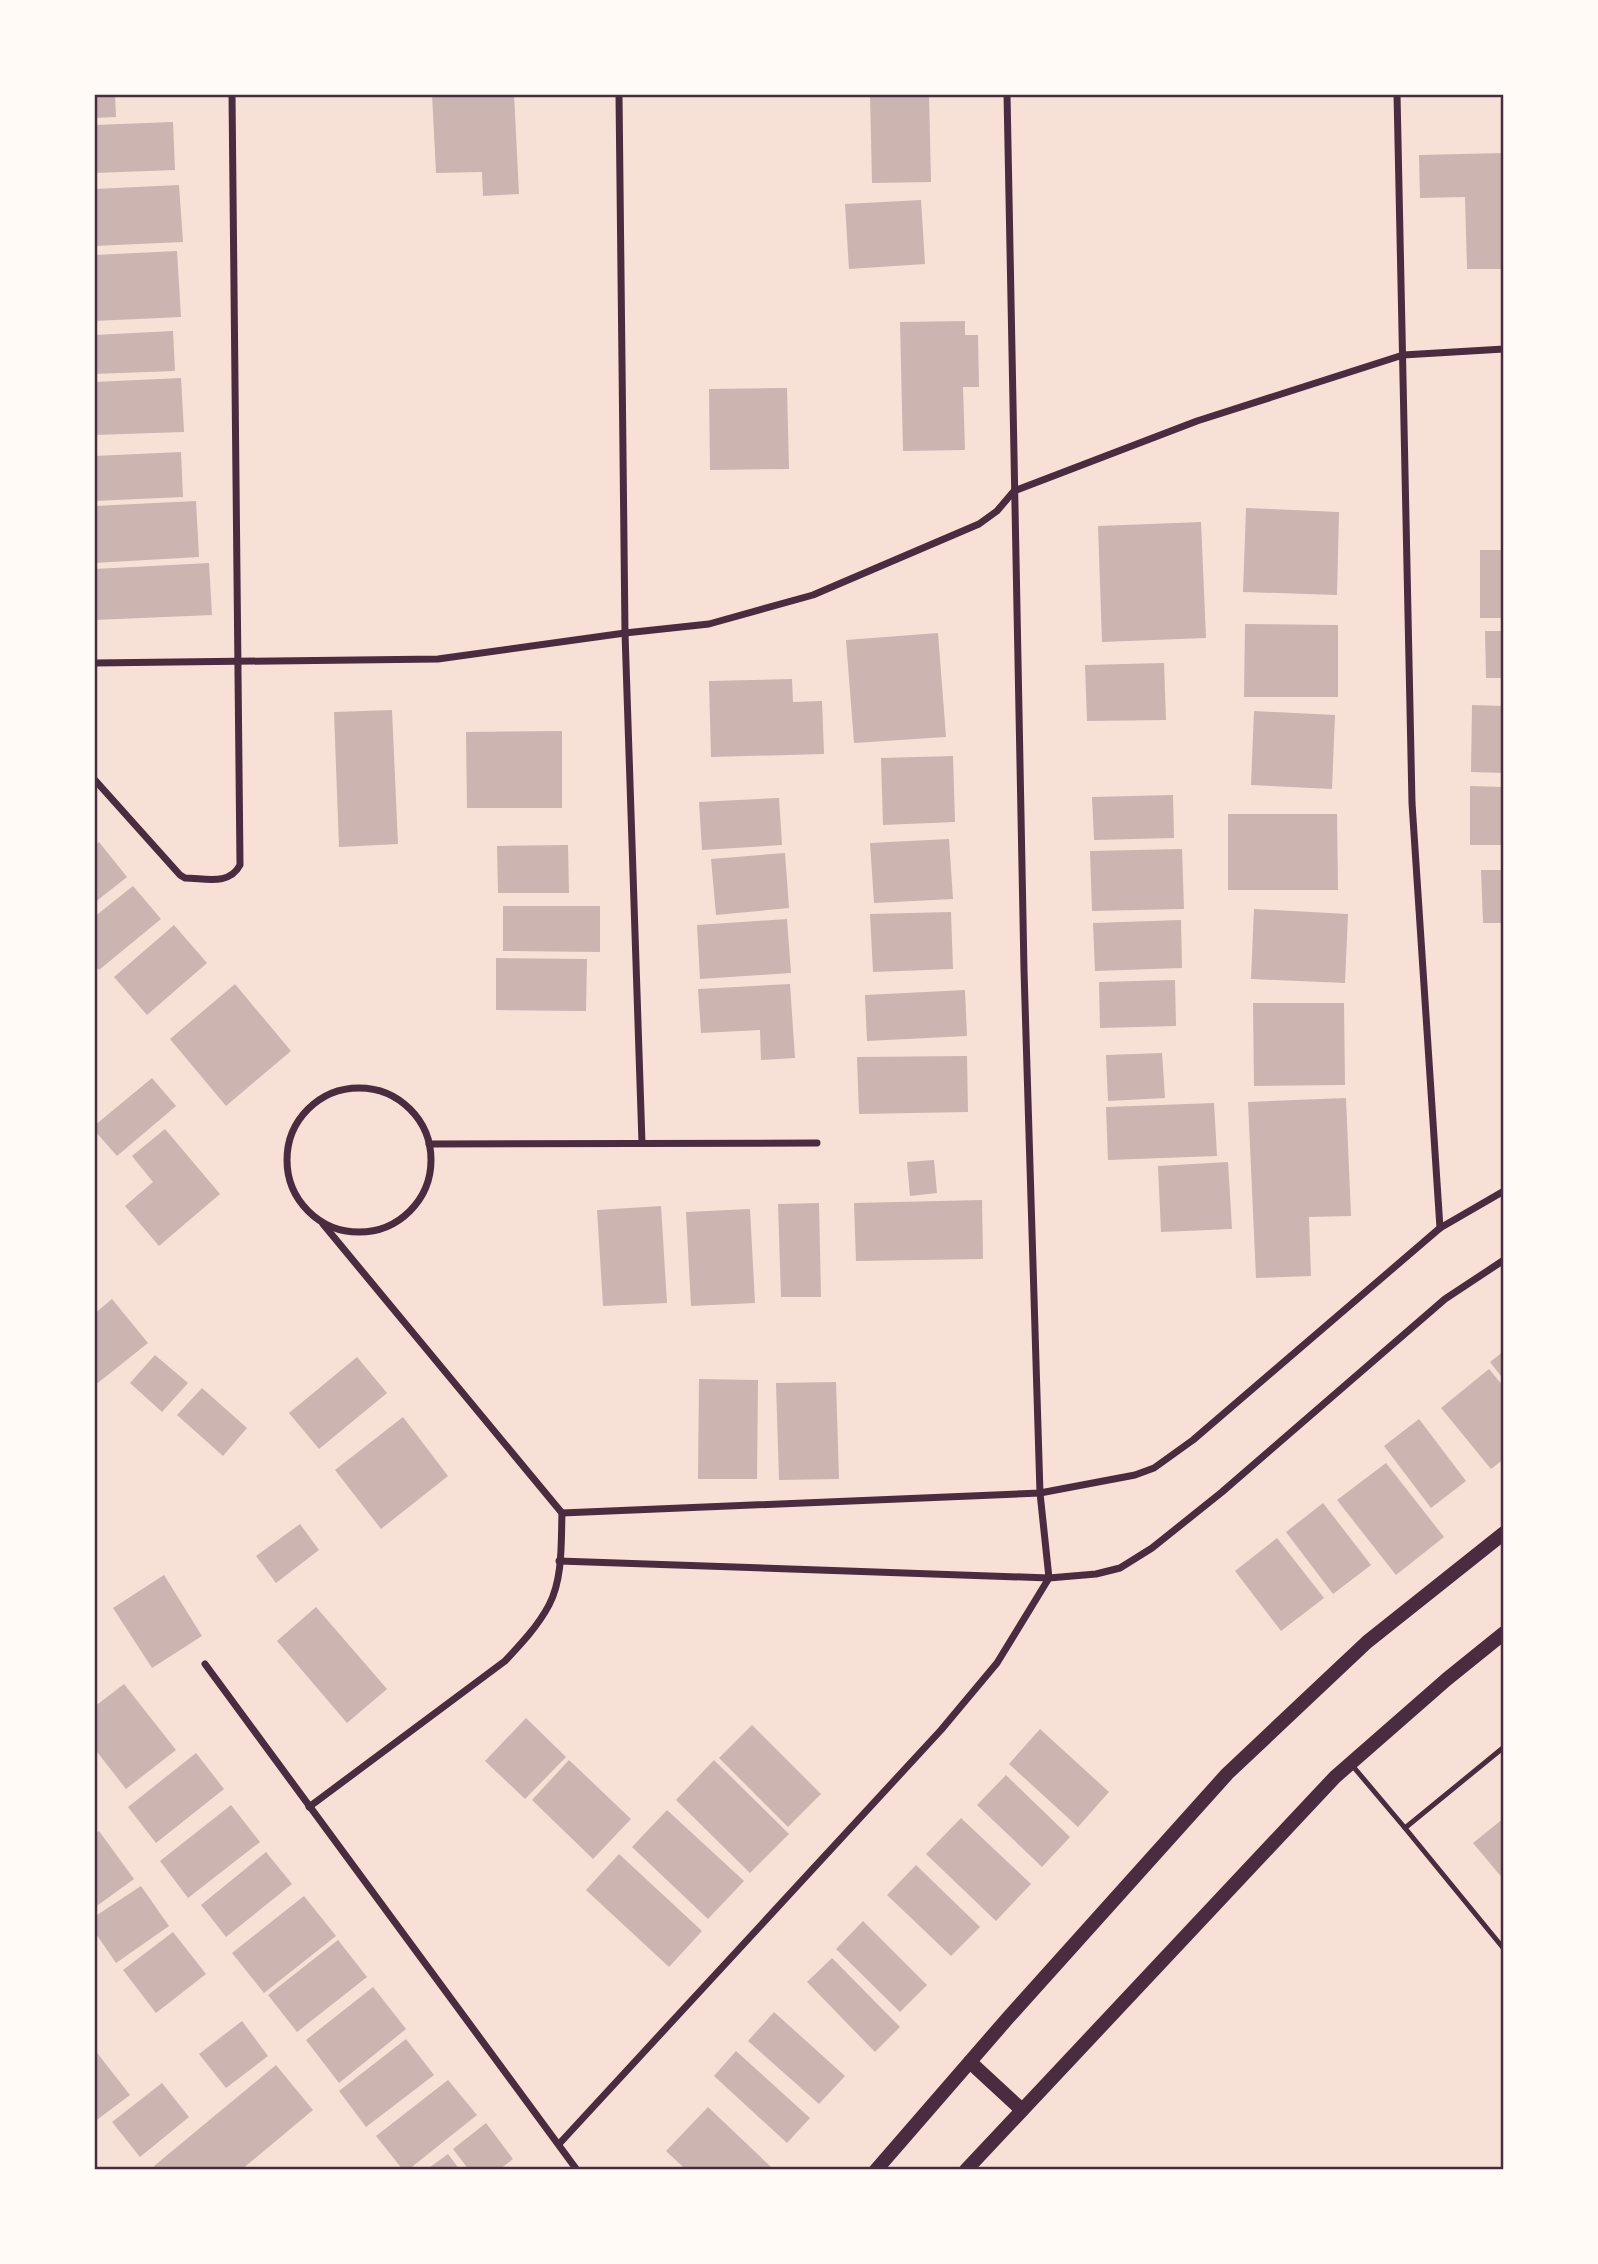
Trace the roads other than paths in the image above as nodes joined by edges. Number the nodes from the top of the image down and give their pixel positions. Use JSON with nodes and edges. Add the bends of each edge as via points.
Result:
{"nodes":[{"id":1,"x":232,"y":94,"type":"edge"},
{"id":2,"x":619,"y":94,"type":"edge"},
{"id":3,"x":1007,"y":94,"type":"edge"},
{"id":4,"x":1397,"y":94,"type":"edge"},
{"id":5,"x":1503,"y":349,"type":"edge"},
{"id":6,"x":1403,"y":355,"type":"junction"},
{"id":7,"x":1014,"y":492,"type":"junction"},
{"id":8,"x":625,"y":632,"type":"junction"},
{"id":9,"x":94,"y":663,"type":"edge"},
{"id":10,"x":237,"y":663,"type":"junction"},
{"id":11,"x":94,"y":779,"type":"edge"},
{"id":12,"x":642,"y":1143,"type":"junction"},
{"id":13,"x":817,"y":1143,"type":"dead end"},
{"id":14,"x":429,"y":1144,"type":"junction"},
{"id":15,"x":1503,"y":1191,"type":"edge"},
{"id":16,"x":323,"y":1224,"type":"junction"},
{"id":17,"x":1440,"y":1227,"type":"junction"},
{"id":18,"x":1503,"y":1260,"type":"edge"},
{"id":19,"x":1040,"y":1493,"type":"junction"},
{"id":20,"x":562,"y":1513,"type":"junction"},
{"id":21,"x":1503,"y":1533,"type":"edge"},
{"id":22,"x":559,"y":1560,"type":"junction"},
{"id":23,"x":1049,"y":1578,"type":"junction"},
{"id":24,"x":1503,"y":1633,"type":"edge"},
{"id":25,"x":205,"y":1664,"type":"dead end"},
{"id":26,"x":1503,"y":1747,"type":"edge"},
{"id":27,"x":1351,"y":1763,"type":"junction"},
{"id":28,"x":309,"y":1807,"type":"junction"},
{"id":29,"x":1405,"y":1828,"type":"junction"},
{"id":30,"x":1503,"y":1949,"type":"edge"},
{"id":31,"x":970,"y":2062,"type":"junction"},
{"id":32,"x":1022,"y":2110,"type":"junction"},
{"id":33,"x":559,"y":2144,"type":"junction"},
{"id":34,"x":577,"y":2169,"type":"edge"},
{"id":35,"x":876,"y":2169,"type":"edge"},
{"id":36,"x":966,"y":2169,"type":"edge"}],
"edges":[{"from":1,"to":10,"type":"street"},
{"from":2,"to":8,"type":"street"},
{"from":3,"to":7,"type":"street"},
{"from":4,"to":6,"type":"street"},
{"from":5,"to":6,"type":"street"},
{"from":6,"to":7,"type":"street","via":[[1197,421]]},
{"from":6,"to":17,"type":"street","via":[[1412,803]]},
{"from":7,"to":8,"type":"street","via":[[979,524],[813,595],[709,624]]},
{"from":7,"to":19,"type":"street"},
{"from":8,"to":10,"type":"street","via":[[438,659]]},
{"from":8,"to":12,"type":"street"},
{"from":9,"to":10,"type":"street"},
{"from":10,"to":11,"type":"street","via":[[240,865],[234,874],[224,879],[180,875]]},
{"from":12,"to":13,"type":"street"},
{"from":12,"to":14,"type":"street"},
{"from":14,"to":16,"type":"street","via":[[424,1191],[411,1210],[370,1232]]},
{"from":14,"to":16,"type":"street","via":[[418,1120],[400,1101],[377,1090],[350,1088],[326,1095],[305,1111],[292,1133],[286,1158],[290,1184],[303,1207]]},
{"from":15,"to":17,"type":"street"},
{"from":16,"to":20,"type":"street"},
{"from":17,"to":19,"type":"street","via":[[1193,1440],[1154,1468],[1117,1480]]},
{"from":18,"to":23,"type":"street","via":[[1445,1299],[1152,1548],[1120,1568]]},
{"from":19,"to":20,"type":"street"},
{"from":19,"to":23,"type":"street"},
{"from":20,"to":22,"type":"street"},
{"from":21,"to":31,"type":"main road","via":[[1367,1642],[1227,1774]]},
{"from":22,"to":23,"type":"street"},
{"from":22,"to":28,"type":"street","via":[[550,1604],[505,1661]]},
{"from":23,"to":33,"type":"street","via":[[997,1663],[941,1730]]},
{"from":24,"to":27,"type":"main road"},
{"from":25,"to":28,"type":"street"},
{"from":26,"to":29,"type":"lane"},
{"from":27,"to":29,"type":"lane"},
{"from":27,"to":32,"type":"main road"},
{"from":28,"to":33,"type":"street"},
{"from":29,"to":30,"type":"lane"},
{"from":31,"to":32,"type":"main road"},
{"from":31,"to":35,"type":"main road"},
{"from":32,"to":36,"type":"main road"},
{"from":33,"to":34,"type":"street"}]}
